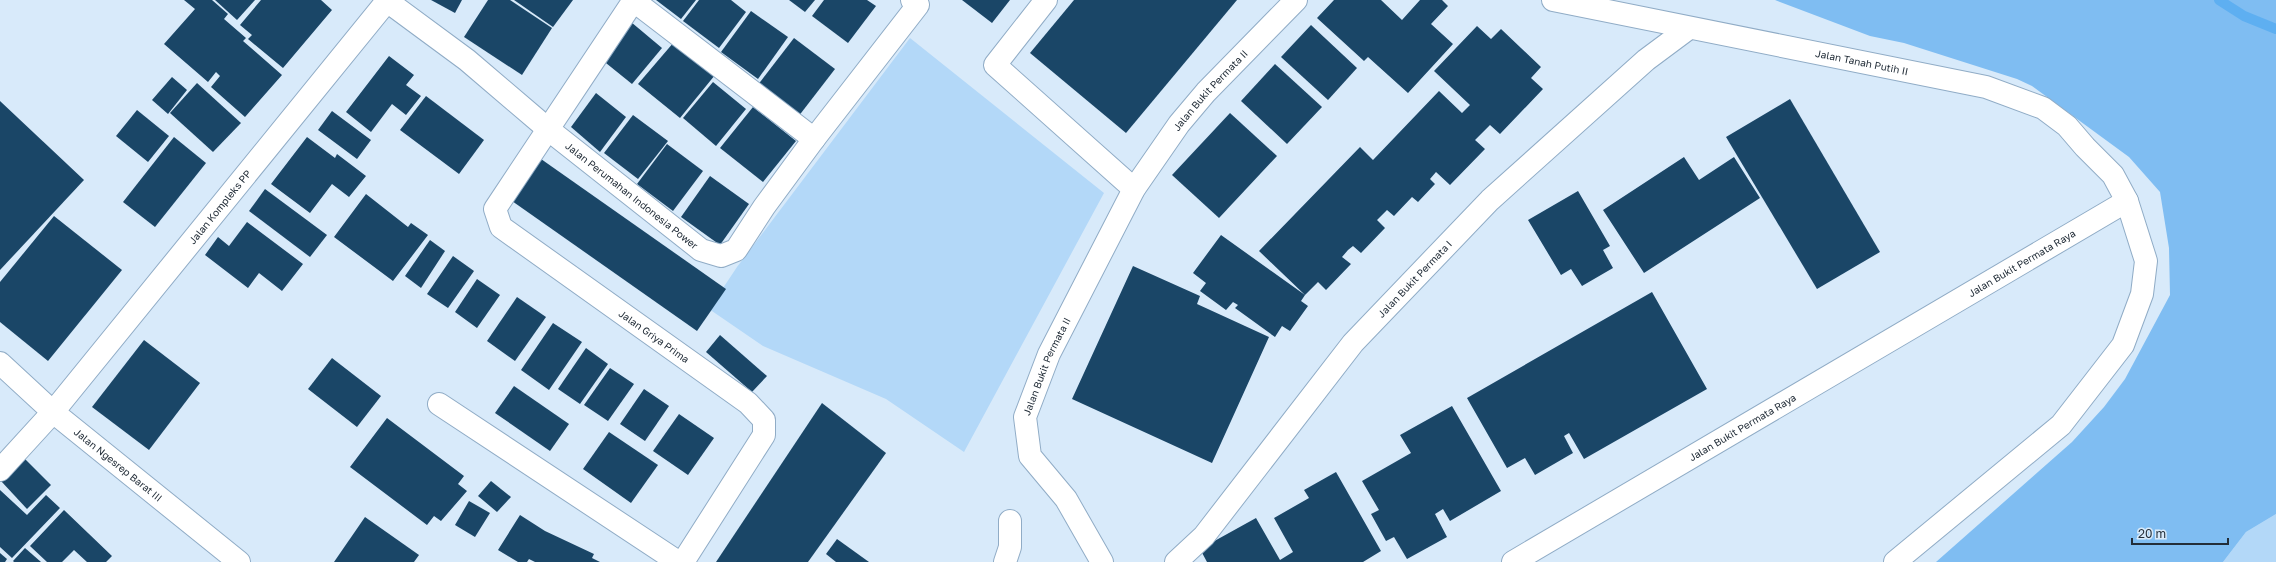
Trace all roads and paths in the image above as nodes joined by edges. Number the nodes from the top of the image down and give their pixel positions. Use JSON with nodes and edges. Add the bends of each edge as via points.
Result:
{"nodes":[{"id":1,"x":387,"y":0,"type":"edge"},
{"id":2,"x":634,"y":0,"type":"edge"},
{"id":3,"x":912,"y":0,"type":"edge"},
{"id":4,"x":1046,"y":0,"type":"edge"},
{"id":5,"x":1296,"y":0,"type":"edge"},
{"id":6,"x":1553,"y":0,"type":"edge"},
{"id":7,"x":1689,"y":28,"type":"junction"},
{"id":8,"x":549,"y":130,"type":"junction"},
{"id":9,"x":814,"y":138,"type":"junction"},
{"id":10,"x":1134,"y":190,"type":"junction"},
{"id":11,"x":2127,"y":200,"type":"junction"},
{"id":12,"x":0,"y":363,"type":"edge"},
{"id":13,"x":439,"y":404,"type":"dead end"},
{"id":14,"x":53,"y":412,"type":"junction"},
{"id":15,"x":0,"y":470,"type":"edge"},
{"id":16,"x":1010,"y":520,"type":"dead end"},
{"id":17,"x":239,"y":562,"type":"edge"},
{"id":18,"x":678,"y":562,"type":"edge"},
{"id":19,"x":683,"y":562,"type":"edge"},
{"id":20,"x":1005,"y":562,"type":"edge"},
{"id":21,"x":1102,"y":562,"type":"edge"},
{"id":22,"x":1176,"y":562,"type":"edge"},
{"id":23,"x":1513,"y":562,"type":"edge"},
{"id":24,"x":1895,"y":562,"type":"edge"}],
"edges":[{"from":1,"to":8,"type":"street","name":"Jalan Kompleks PP","via":[[467,60]]},
{"from":1,"to":14,"type":"street","name":"Jalan Kompleks PP"},
{"from":2,"to":8,"type":"street"},
{"from":2,"to":9,"type":"street"},
{"from":3,"to":9,"type":"street","name":"Jalan Perumahan Indonesia Power","via":[[918,5]]},
{"from":4,"to":10,"type":"street","via":[[995,66]]},
{"from":5,"to":10,"type":"street","name":"Jalan Bukit Permata II","via":[[1206,92],[1179,124]]},
{"from":6,"to":7,"type":"street","name":"Jalan Tanah Putih II","via":[[1583,4]]},
{"from":7,"to":11,"type":"street","name":"Jalan Tanah Putih II","via":[[1986,87],[2043,108],[2067,126],[2113,175]]},
{"from":7,"to":22,"type":"street","name":"Jalan Bukit Permata I","via":[[1646,60],[1582,116],[1474,217],[1353,342],[1204,536]]},
{"from":8,"to":9,"type":"street","name":"Jalan Perumahan Indonesia Power","via":[[701,250],[721,256],[736,250]]},
{"from":8,"to":19,"type":"street","name":"Jalan Griya Prima","via":[[495,209],[501,227],[748,403],[764,420],[764,435]]},
{"from":10,"to":21,"type":"street","name":"Jalan Bukit Permata II","via":[[1049,354],[1025,417],[1030,456],[1066,499]]},
{"from":11,"to":23,"type":"street","name":"Jalan Bukit Permata Raya"},
{"from":11,"to":24,"type":"street","via":[[2146,261],[2142,294],[2122,345],[2061,425]]},
{"from":12,"to":14,"type":"street","name":"Jalan Ngesrep Barat III"},
{"from":13,"to":18,"type":"street"},
{"from":14,"to":15,"type":"street","name":"Jalan Kompleks PP"},
{"from":14,"to":17,"type":"street","name":"Jalan Ngesrep Barat III"},
{"from":16,"to":20,"type":"street","via":[[1010,547]]}]}
